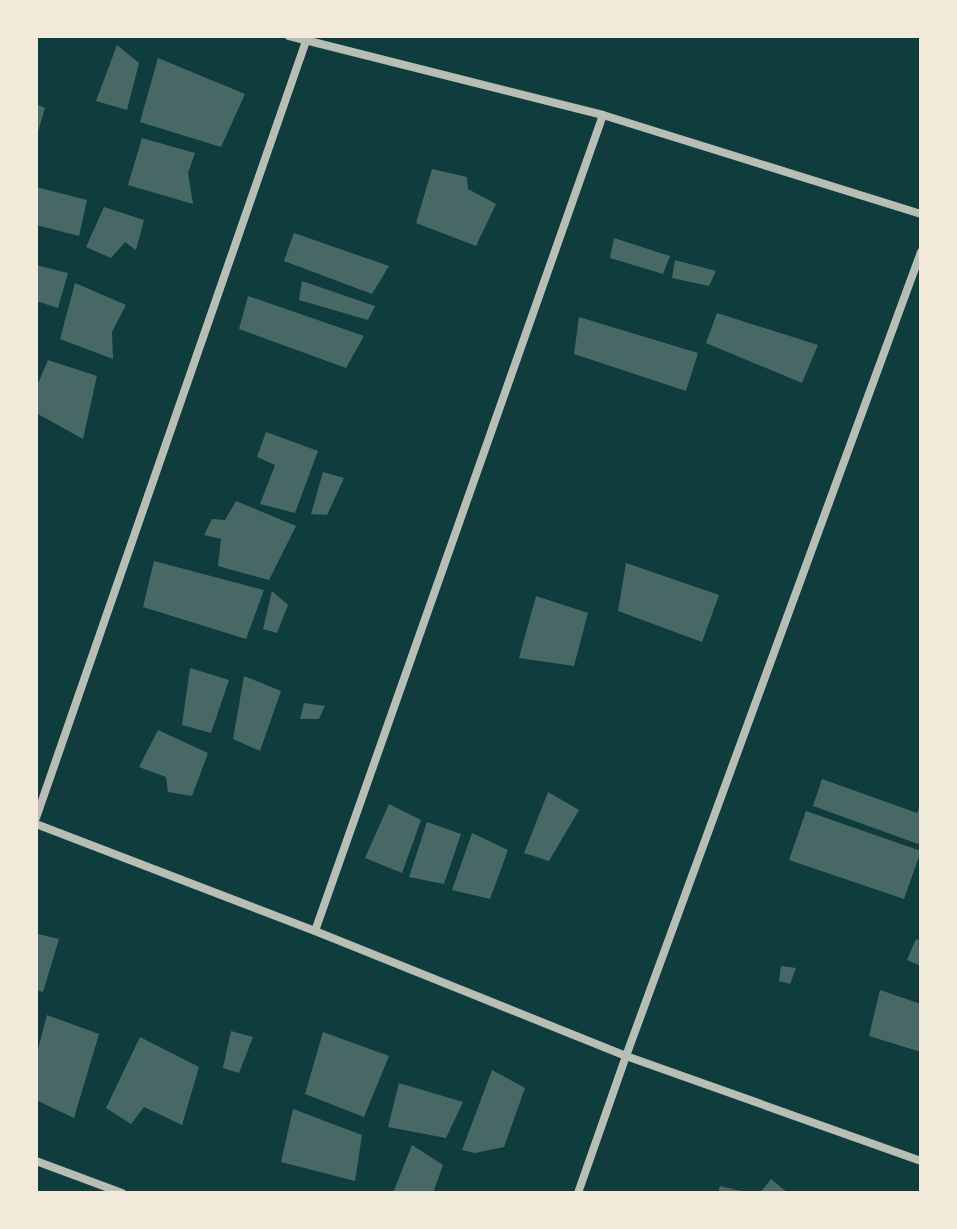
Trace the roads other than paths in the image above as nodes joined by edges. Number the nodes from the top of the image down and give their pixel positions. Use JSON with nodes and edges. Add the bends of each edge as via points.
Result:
{"nodes":[{"id":1,"x":289,"y":36,"type":"edge"},
{"id":2,"x":306,"y":41,"type":"junction"},
{"id":3,"x":603,"y":115,"type":"junction"},
{"id":4,"x":921,"y":214,"type":"edge"},
{"id":5,"x":921,"y":252,"type":"edge"},
{"id":6,"x":36,"y":821,"type":"edge"},
{"id":7,"x":315,"y":931,"type":"junction"},
{"id":8,"x":626,"y":1056,"type":"junction"},
{"id":9,"x":36,"y":1161,"type":"edge"},
{"id":10,"x":921,"y":1161,"type":"edge"},
{"id":11,"x":122,"y":1193,"type":"edge"},
{"id":12,"x":578,"y":1193,"type":"edge"}],
"edges":[{"from":1,"to":2,"type":"street"},
{"from":2,"to":3,"type":"street"},
{"from":2,"to":6,"type":"street"},
{"from":3,"to":4,"type":"street"},
{"from":3,"to":7,"type":"street"},
{"from":5,"to":8,"type":"street"},
{"from":6,"to":7,"type":"street"},
{"from":7,"to":8,"type":"street"},
{"from":8,"to":10,"type":"street"},
{"from":8,"to":12,"type":"street"},
{"from":9,"to":11,"type":"street"}]}
